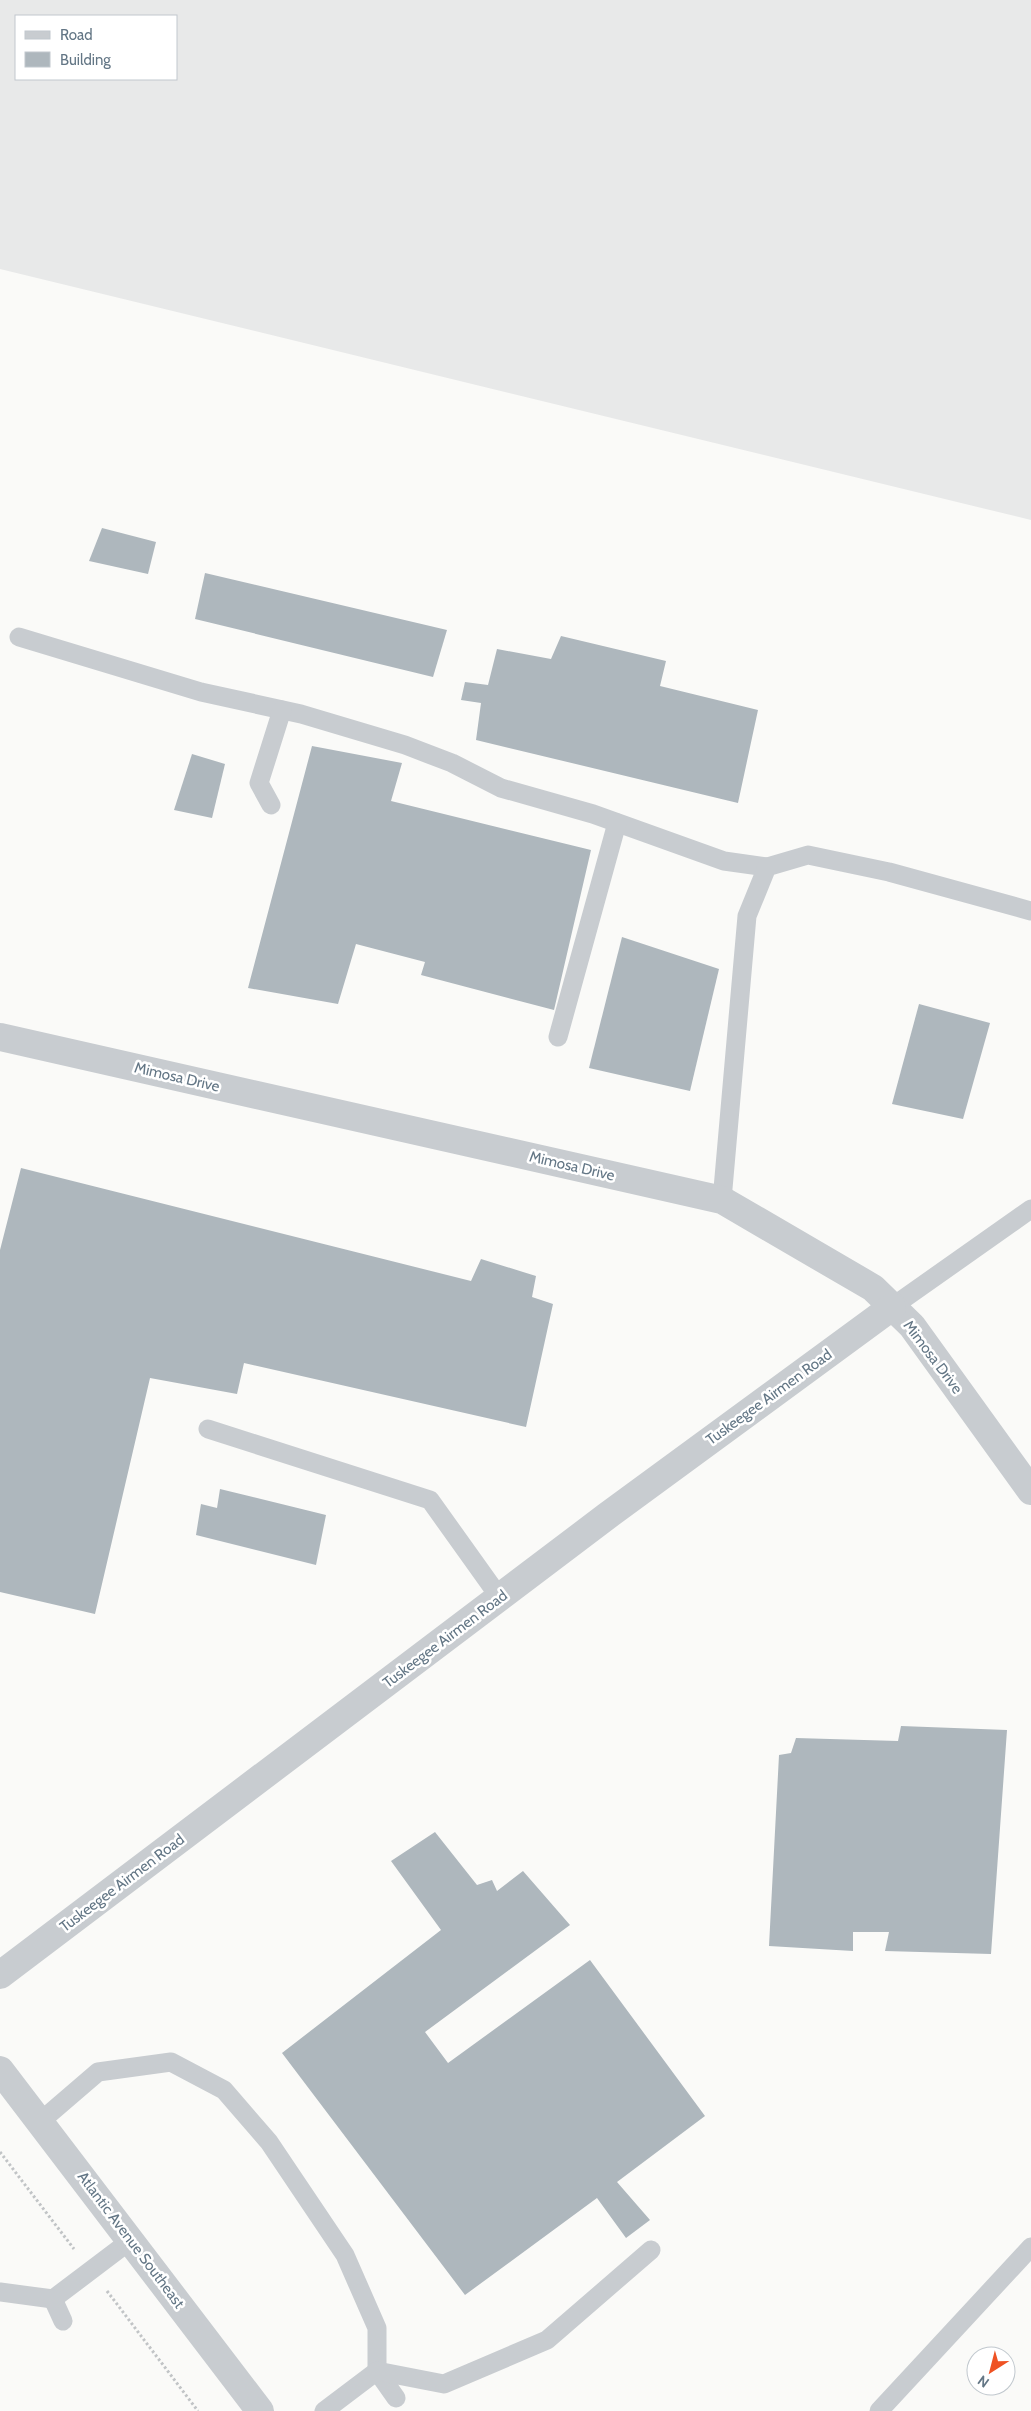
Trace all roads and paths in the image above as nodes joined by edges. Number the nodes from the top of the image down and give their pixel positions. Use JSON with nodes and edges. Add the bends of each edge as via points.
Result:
{"nodes":[{"id":1,"x":19,"y":637,"type":"dead end"},
{"id":2,"x":282,"y":710,"type":"junction"},
{"id":3,"x":271,"y":805,"type":"dead end"},
{"id":4,"x":617,"y":823,"type":"junction"},
{"id":5,"x":767,"y":867,"type":"junction"},
{"id":6,"x":1031,"y":911,"type":"edge"},
{"id":7,"x":0,"y":1037,"type":"edge"},
{"id":8,"x":558,"y":1037,"type":"dead end"},
{"id":9,"x":722,"y":1200,"type":"junction"},
{"id":10,"x":1031,"y":1209,"type":"edge"},
{"id":11,"x":892,"y":1307,"type":"junction"},
{"id":12,"x":208,"y":1429,"type":"dead end"},
{"id":13,"x":1031,"y":1491,"type":"edge"},
{"id":14,"x":500,"y":1598,"type":"junction"},
{"id":15,"x":0,"y":1975,"type":"edge"},
{"id":16,"x":0,"y":2070,"type":"edge"},
{"id":17,"x":41,"y":2121,"type":"junction"},
{"id":18,"x":131,"y":2240,"type":"junction"},
{"id":19,"x":1031,"y":2247,"type":"edge"},
{"id":20,"x":651,"y":2250,"type":"dead end"},
{"id":21,"x":0,"y":2292,"type":"edge"},
{"id":22,"x":53,"y":2299,"type":"junction"},
{"id":23,"x":63,"y":2322,"type":"dead end"},
{"id":24,"x":377,"y":2371,"type":"junction"},
{"id":25,"x":396,"y":2398,"type":"dead end"},
{"id":26,"x":260,"y":2411,"type":"edge"},
{"id":27,"x":324,"y":2411,"type":"edge"},
{"id":28,"x":879,"y":2411,"type":"edge"}],
"edges":[{"from":1,"to":2,"type":"lane","via":[[201,692]]},
{"from":2,"to":3,"type":"lane","via":[[259,783]]},
{"from":2,"to":4,"type":"lane","via":[[405,745],[452,763],[501,788]]},
{"from":4,"to":5,"type":"lane","via":[[724,861]]},
{"from":4,"to":8,"type":"lane"},
{"from":5,"to":6,"type":"lane","via":[[808,855],[889,872]]},
{"from":5,"to":9,"type":"lane","via":[[747,916]]},
{"from":7,"to":9,"type":"street","name":"Mimosa Drive"},
{"from":9,"to":11,"type":"street","name":"Mimosa Drive","via":[[873,1288]]},
{"from":10,"to":11,"type":"lane"},
{"from":11,"to":13,"type":"street","name":"Mimosa Drive","via":[[912,1326]]},
{"from":11,"to":14,"type":"street","name":"Tuskeegee Airmen Road"},
{"from":12,"to":14,"type":"lane","via":[[430,1500]]},
{"from":14,"to":15,"type":"street","name":"Tuskeegee Airmen Road"},
{"from":16,"to":17,"type":"street","name":"Atlantic Avenue Southeast"},
{"from":17,"to":18,"type":"street","name":"Atlantic Avenue Southeast"},
{"from":17,"to":24,"type":"lane","via":[[98,2072],[171,2062],[224,2090],[269,2142],[344,2255],[377,2328]]},
{"from":18,"to":22,"type":"lane"},
{"from":18,"to":26,"type":"street","name":"Atlantic Avenue Southeast"},
{"from":19,"to":28,"type":"lane"},
{"from":20,"to":24,"type":"lane","via":[[547,2340],[444,2384]]},
{"from":21,"to":22,"type":"lane"},
{"from":22,"to":23,"type":"lane"},
{"from":24,"to":25,"type":"lane"},
{"from":24,"to":27,"type":"lane"}]}
